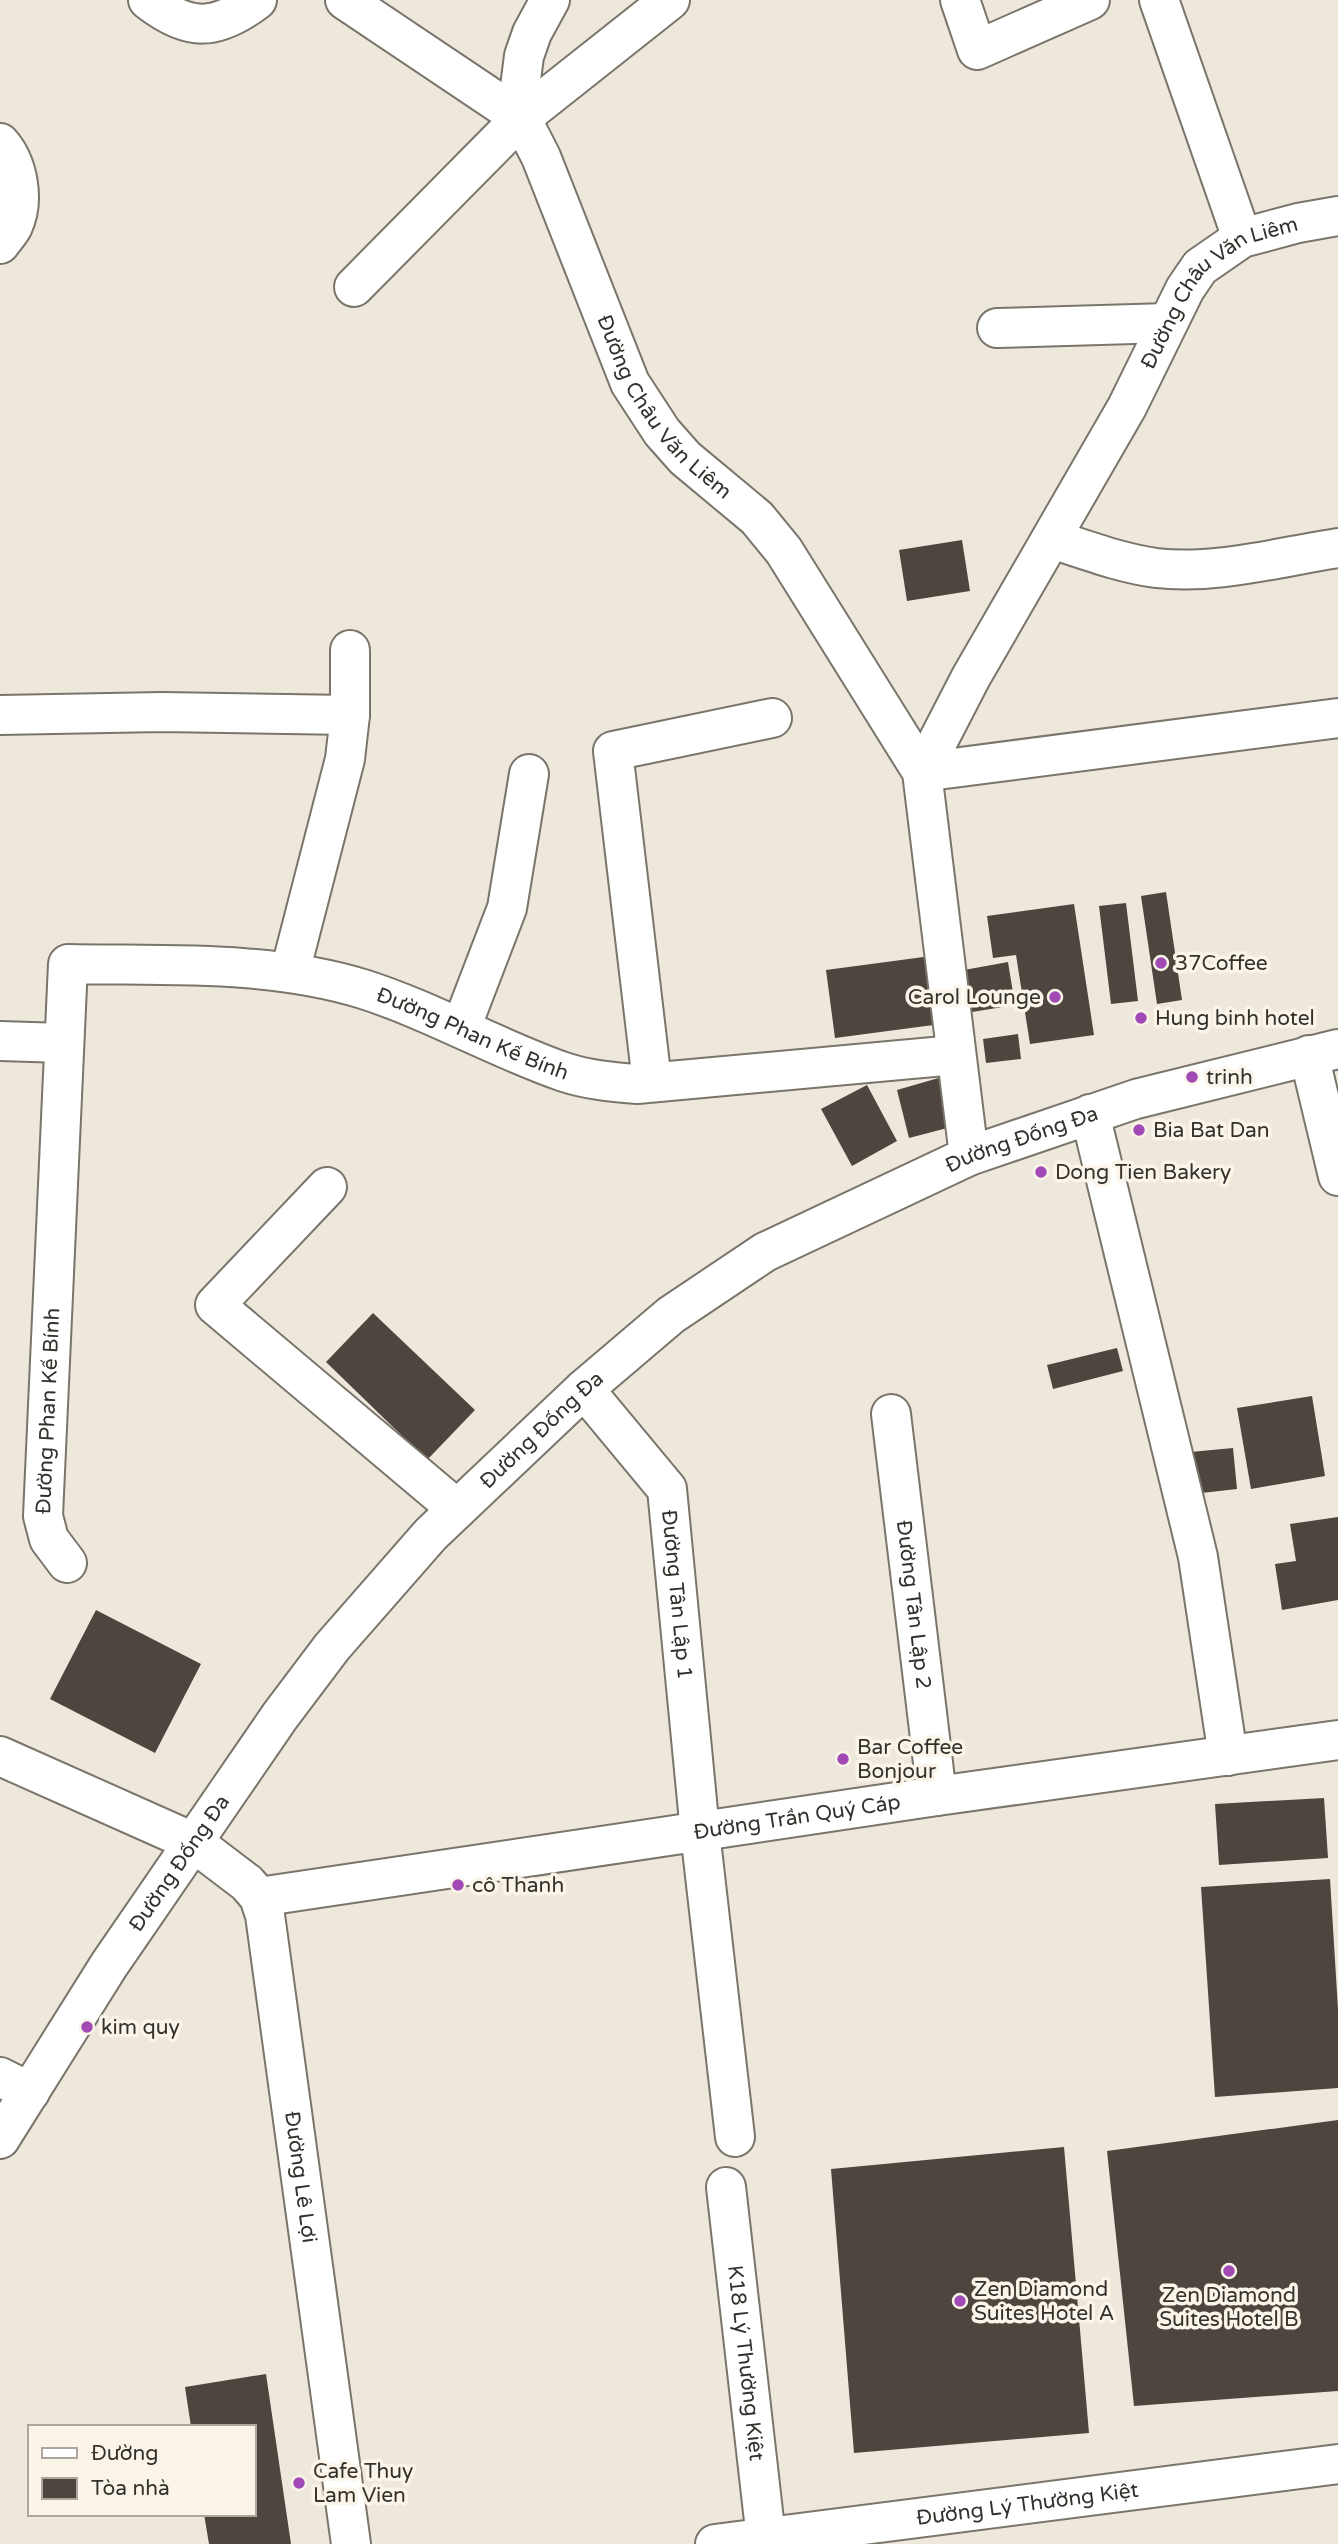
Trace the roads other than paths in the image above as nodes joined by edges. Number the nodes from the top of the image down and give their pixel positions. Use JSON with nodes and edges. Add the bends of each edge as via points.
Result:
{"nodes":[{"id":1,"x":148,"y":0,"type":"edge"},
{"id":2,"x":257,"y":0,"type":"edge"},
{"id":3,"x":345,"y":0,"type":"edge"},
{"id":4,"x":670,"y":0,"type":"edge"},
{"id":5,"x":960,"y":0,"type":"edge"},
{"id":6,"x":1090,"y":0,"type":"edge"},
{"id":7,"x":1159,"y":0,"type":"edge"},
{"id":8,"x":541,"y":3,"type":"edge"},
{"id":9,"x":521,"y":118,"type":"junction"},
{"id":10,"x":0,"y":143,"type":"edge"},
{"id":11,"x":1338,"y":216,"type":"edge"},
{"id":12,"x":1242,"y":238,"type":"junction"},
{"id":13,"x":0,"y":244,"type":"edge"},
{"id":14,"x":354,"y":287,"type":"dead end"},
{"id":15,"x":1168,"y":323,"type":"junction"},
{"id":16,"x":997,"y":328,"type":"dead end"},
{"id":17,"x":1052,"y":539,"type":"junction"},
{"id":18,"x":1338,"y":548,"type":"edge"},
{"id":19,"x":350,"y":650,"type":"dead end"},
{"id":20,"x":0,"y":715,"type":"edge"},
{"id":21,"x":350,"y":715,"type":"junction"},
{"id":22,"x":772,"y":718,"type":"dead end"},
{"id":23,"x":1338,"y":718,"type":"edge"},
{"id":24,"x":922,"y":772,"type":"junction"},
{"id":25,"x":529,"y":774,"type":"dead end"},
{"id":26,"x":290,"y":972,"type":"junction"},
{"id":27,"x":461,"y":1028,"type":"junction"},
{"id":28,"x":0,"y":1041,"type":"edge"},
{"id":29,"x":63,"y":1043,"type":"junction"},
{"id":30,"x":1324,"y":1052,"type":"edge"},
{"id":31,"x":955,"y":1055,"type":"junction"},
{"id":32,"x":652,"y":1082,"type":"junction"},
{"id":33,"x":1090,"y":1114,"type":"junction"},
{"id":34,"x":969,"y":1156,"type":"junction"},
{"id":35,"x":1338,"y":1176,"type":"edge"},
{"id":36,"x":327,"y":1187,"type":"dead end"},
{"id":37,"x":584,"y":1388,"type":"junction"},
{"id":38,"x":891,"y":1414,"type":"dead end"},
{"id":39,"x":457,"y":1509,"type":"junction"},
{"id":40,"x":67,"y":1563,"type":"dead end"},
{"id":41,"x":1338,"y":1740,"type":"edge"},
{"id":42,"x":0,"y":1756,"type":"edge"},
{"id":43,"x":1228,"y":1756,"type":"junction"},
{"id":44,"x":937,"y":1796,"type":"junction"},
{"id":45,"x":700,"y":1832,"type":"junction"},
{"id":46,"x":193,"y":1842,"type":"junction"},
{"id":47,"x":258,"y":1897,"type":"junction"},
{"id":48,"x":15,"y":2084,"type":"edge"},
{"id":49,"x":735,"y":2137,"type":"dead end"},
{"id":50,"x":0,"y":2139,"type":"edge"},
{"id":51,"x":726,"y":2187,"type":"dead end"},
{"id":52,"x":1338,"y":2463,"type":"edge"},
{"id":53,"x":778,"y":2539,"type":"edge"},
{"id":54,"x":351,"y":2544,"type":"edge"},
{"id":55,"x":715,"y":2544,"type":"edge"}],
"edges":[{"from":1,"to":2,"type":"street","via":[[167,15],[204,24],[221,22]]},
{"from":3,"to":9,"type":"street"},
{"from":4,"to":9,"type":"street"},
{"from":5,"to":6,"type":"street","via":[[977,50]]},
{"from":7,"to":12,"type":"street"},
{"from":8,"to":9,"type":"street","name":"Đường Châu Văn Liêm","via":[[524,56]]},
{"from":9,"to":14,"type":"street"},
{"from":9,"to":24,"type":"street","name":"Đường Châu Văn Liêm","via":[[642,404],[685,458],[757,518],[784,551]]},
{"from":10,"to":13,"type":"street","via":[[10,153],[17,176],[18,207],[13,227]]},
{"from":11,"to":12,"type":"street","name":"Đường Châu Văn Liêm"},
{"from":12,"to":15,"type":"street","name":"Đường Châu Văn Liêm","via":[[1200,268]]},
{"from":15,"to":16,"type":"street"},
{"from":15,"to":17,"type":"street","name":"Đường Châu Văn Liêm","via":[[1127,407]]},
{"from":17,"to":18,"type":"street","via":[[1124,562],[1185,569]]},
{"from":17,"to":24,"type":"street","name":"Đường Châu Văn Liêm"},
{"from":19,"to":21,"type":"street"},
{"from":20,"to":21,"type":"street"},
{"from":21,"to":26,"type":"street","via":[[345,759]]},
{"from":22,"to":32,"type":"street","via":[[613,751]]},
{"from":23,"to":24,"type":"street"},
{"from":24,"to":31,"type":"street","name":"Đường Châu Văn Liêm"},
{"from":25,"to":27,"type":"street","via":[[507,908]]},
{"from":26,"to":27,"type":"street","name":"Đường Phan Kế Bính","via":[[365,990]]},
{"from":26,"to":29,"type":"street","name":"Đường Phan Kế Bính","via":[[68,964]]},
{"from":27,"to":32,"type":"street","name":"Đường Phan Kế Bính","via":[[564,1072],[598,1080]]},
{"from":28,"to":29,"type":"street"},
{"from":29,"to":40,"type":"street","name":"Đường Phan Kế Bính","via":[[43,1516],[49,1539]]},
{"from":30,"to":33,"type":"street","name":"Đường Đống Đa"},
{"from":30,"to":35,"type":"street"},
{"from":31,"to":32,"type":"street","name":"Đường Phan Kế Bính"},
{"from":31,"to":34,"type":"street","name":"Đường Châu Văn Liêm"},
{"from":33,"to":34,"type":"street","name":"Đường Đống Đa"},
{"from":33,"to":43,"type":"street","via":[[1198,1558]]},
{"from":34,"to":37,"type":"street","name":"Đường Đống Đa","via":[[765,1252],[671,1315]]},
{"from":36,"to":39,"type":"street","via":[[215,1305]]},
{"from":37,"to":39,"type":"street","name":"Đường Đống Đa"},
{"from":37,"to":45,"type":"street","name":"Đường Tân Lập 1","via":[[667,1489]]},
{"from":38,"to":44,"type":"street","name":"Đường Tân Lập 2"},
{"from":39,"to":46,"type":"street","name":"Đường Đống Đa","via":[[332,1647]]},
{"from":41,"to":43,"type":"street","name":"Đường Trần Quý Cáp"},
{"from":42,"to":46,"type":"street"},
{"from":43,"to":44,"type":"street","name":"Đường Trần Quý Cáp"},
{"from":44,"to":45,"type":"street","name":"Đường Trần Quý Cáp"},
{"from":45,"to":47,"type":"street","name":"Đường Trần Quý Cáp"},
{"from":45,"to":49,"type":"street","name":"Đường Tân Lập 1"},
{"from":46,"to":47,"type":"street","via":[[247,1883]]},
{"from":46,"to":48,"type":"street","name":"Đường Đống Đa","via":[[109,1965]]},
{"from":47,"to":54,"type":"street","name":"Đường Lê Lợi","via":[[265,1915]]},
{"from":48,"to":50,"type":"street","name":"Đường Đống Đa"},
{"from":51,"to":53,"type":"street","name":"K18 Lý Thường Kiệt"},
{"from":52,"to":53,"type":"street","name":"Đường Lý Thường Kiệt"},
{"from":53,"to":55,"type":"street","name":"Đường Lý Thường Kiệt"}]}
